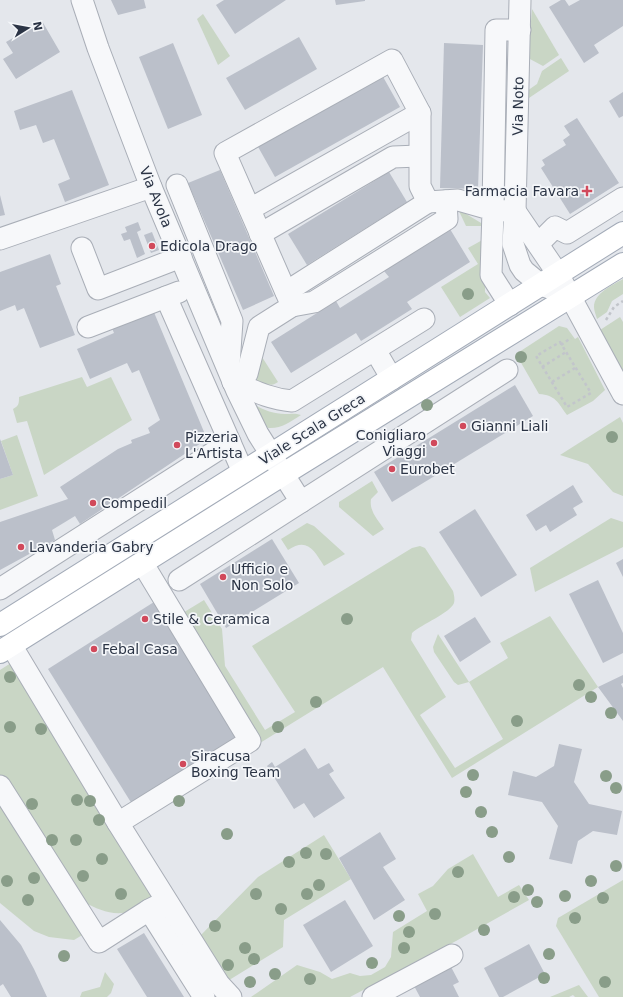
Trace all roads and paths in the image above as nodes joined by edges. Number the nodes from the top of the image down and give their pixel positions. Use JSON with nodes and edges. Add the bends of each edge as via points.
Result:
{"nodes":[{"id":1,"x":82,"y":0,"type":"edge"},
{"id":2,"x":520,"y":0,"type":"edge"},
{"id":3,"x":520,"y":30,"type":"junction"},
{"id":4,"x":420,"y":113,"type":"junction"},
{"id":5,"x":419,"y":156,"type":"junction"},
{"id":6,"x":177,"y":185,"type":"dead end"},
{"id":7,"x":151,"y":187,"type":"junction"},
{"id":8,"x":623,"y":198,"type":"edge"},
{"id":9,"x":437,"y":201,"type":"junction"},
{"id":10,"x":250,"y":209,"type":"junction"},
{"id":11,"x":492,"y":210,"type":"junction"},
{"id":12,"x":515,"y":211,"type":"junction"},
{"id":13,"x":585,"y":222,"type":"junction"},
{"id":14,"x":623,"y":233,"type":"edge"},
{"id":15,"x":260,"y":234,"type":"junction"},
{"id":16,"x":0,"y":239,"type":"edge"},
{"id":17,"x":513,"y":244,"type":"junction"},
{"id":18,"x":538,"y":244,"type":"junction"},
{"id":19,"x":601,"y":247,"type":"junction"},
{"id":20,"x":82,"y":248,"type":"dead end"},
{"id":21,"x":181,"y":257,"type":"junction"},
{"id":22,"x":623,"y":264,"type":"edge"},
{"id":23,"x":549,"y":280,"type":"junction"},
{"id":24,"x":193,"y":286,"type":"junction"},
{"id":25,"x":571,"y":296,"type":"junction"},
{"id":26,"x":166,"y":297,"type":"junction"},
{"id":27,"x":289,"y":299,"type":"junction"},
{"id":28,"x":623,"y":301,"type":"edge"},
{"id":29,"x":510,"y":305,"type":"junction"},
{"id":30,"x":424,"y":320,"type":"dead end"},
{"id":31,"x":606,"y":320,"type":"dead end"},
{"id":32,"x":88,"y":327,"type":"dead end"},
{"id":33,"x":375,"y":350,"type":"junction"},
{"id":34,"x":566,"y":352,"type":"junction"},
{"id":35,"x":542,"y":367,"type":"junction"},
{"id":36,"x":575,"y":368,"type":"junction"},
{"id":37,"x":507,"y":370,"type":"dead end"},
{"id":38,"x":231,"y":376,"type":"junction"},
{"id":39,"x":392,"y":379,"type":"junction"},
{"id":40,"x":552,"y":382,"type":"junction"},
{"id":41,"x":623,"y":394,"type":"edge"},
{"id":42,"x":230,"y":442,"type":"junction"},
{"id":43,"x":271,"y":455,"type":"junction"},
{"id":44,"x":243,"y":472,"type":"junction"},
{"id":45,"x":283,"y":474,"type":"junction"},
{"id":46,"x":300,"y":502,"type":"junction"},
{"id":47,"x":143,"y":564,"type":"junction"},
{"id":48,"x":179,"y":580,"type":"dead end"},
{"id":49,"x":0,"y":589,"type":"edge"},
{"id":50,"x":0,"y":625,"type":"edge"},
{"id":51,"x":5,"y":649,"type":"edge"},
{"id":52,"x":0,"y":786,"type":"edge"},
{"id":53,"x":118,"y":823,"type":"junction"},
{"id":54,"x":166,"y":900,"type":"junction"},
{"id":55,"x":149,"y":910,"type":"junction"},
{"id":56,"x":452,"y":955,"type":"dead end"},
{"id":57,"x":204,"y":997,"type":"edge"},
{"id":58,"x":231,"y":997,"type":"edge"},
{"id":59,"x":373,"y":997,"type":"edge"}],
"edges":[{"from":1,"to":7,"type":"street","name":"Via Avola"},
{"from":2,"to":3,"type":"street","name":"Via Noto"},
{"from":3,"to":11,"type":"street","via":[[496,30]]},
{"from":3,"to":12,"type":"street","name":"Via Noto"},
{"from":4,"to":5,"type":"street"},
{"from":4,"to":10,"type":"street"},
{"from":4,"to":10,"type":"street","via":[[392,60],[225,153]]},
{"from":5,"to":9,"type":"street","via":[[420,186]]},
{"from":5,"to":15,"type":"street","via":[[393,157]]},
{"from":6,"to":38,"type":"street","via":[[232,321]]},
{"from":7,"to":16,"type":"street"},
{"from":7,"to":21,"type":"street","name":"Via Avola"},
{"from":8,"to":13,"type":"street"},
{"from":9,"to":11,"type":"street","via":[[458,200]]},
{"from":9,"to":27,"type":"street","via":[[447,219],[314,302]]},
{"from":10,"to":15,"type":"street"},
{"from":11,"to":12,"type":"street"},
{"from":11,"to":29,"type":"street","via":[[491,275]]},
{"from":12,"to":17,"type":"street","name":"Via Noto"},
{"from":12,"to":18,"type":"street"},
{"from":13,"to":18,"type":"street","via":[[567,233],[555,227]]},
{"from":13,"to":19,"type":"street"},
{"from":14,"to":19,"type":"main road","name":"Viale Scala Greca"},
{"from":15,"to":27,"type":"street"},
{"from":17,"to":23,"type":"street","via":[[524,271]]},
{"from":17,"to":29,"type":"street","name":"Via Noto"},
{"from":18,"to":23,"type":"street"},
{"from":19,"to":23,"type":"main road","name":"Viale Scala Greca"},
{"from":20,"to":21,"type":"street","via":[[98,290]]},
{"from":21,"to":24,"type":"street","name":"Via Avola"},
{"from":22,"to":25,"type":"main road","name":"Viale Scala Greca"},
{"from":23,"to":25,"type":"street"},
{"from":23,"to":29,"type":"main road","name":"Viale Scala Greca"},
{"from":24,"to":26,"type":"street"},
{"from":24,"to":38,"type":"street","name":"Via Avola"},
{"from":25,"to":41,"type":"street"},
{"from":25,"to":45,"type":"main road","name":"Viale Scala Greca"},
{"from":26,"to":32,"type":"street"},
{"from":26,"to":42,"type":"street"},
{"from":27,"to":38,"type":"street","via":[[259,327],[247,374]]},
{"from":28,"to":31,"type":"path","via":[[614,307]]},
{"from":29,"to":39,"type":"main road","name":"Viale Scala Greca"},
{"from":30,"to":33,"type":"street"},
{"from":33,"to":38,"type":"street","via":[[292,401],[277,400],[259,393]]},
{"from":33,"to":39,"type":"street"},
{"from":34,"to":35,"type":"path"},
{"from":34,"to":35,"type":"path","via":[[560,342],[536,356]]},
{"from":34,"to":36,"type":"path"},
{"from":35,"to":40,"type":"path"},
{"from":36,"to":40,"type":"path"},
{"from":36,"to":40,"type":"path","via":[[591,393],[567,407]]},
{"from":37,"to":46,"type":"street"},
{"from":38,"to":43,"type":"street","name":"Via Avola","via":[[258,434]]},
{"from":39,"to":43,"type":"main road","name":"Viale Scala Greca"},
{"from":42,"to":44,"type":"street"},
{"from":42,"to":49,"type":"street"},
{"from":43,"to":44,"type":"main road","name":"Viale Scala Greca"},
{"from":43,"to":45,"type":"street","name":"Via Avola"},
{"from":44,"to":50,"type":"main road","name":"Viale Scala Greca"},
{"from":45,"to":46,"type":"street","name":"Via Avola"},
{"from":45,"to":47,"type":"main road","name":"Viale Scala Greca"},
{"from":46,"to":48,"type":"street"},
{"from":47,"to":51,"type":"main road","name":"Viale Scala Greca"},
{"from":47,"to":53,"type":"street","via":[[250,741]]},
{"from":51,"to":53,"type":"street"},
{"from":52,"to":55,"type":"street","via":[[99,942]]},
{"from":53,"to":54,"type":"street"},
{"from":54,"to":55,"type":"street"},
{"from":54,"to":58,"type":"street","via":[[219,984]]},
{"from":55,"to":57,"type":"street"},
{"from":56,"to":59,"type":"street"}]}
